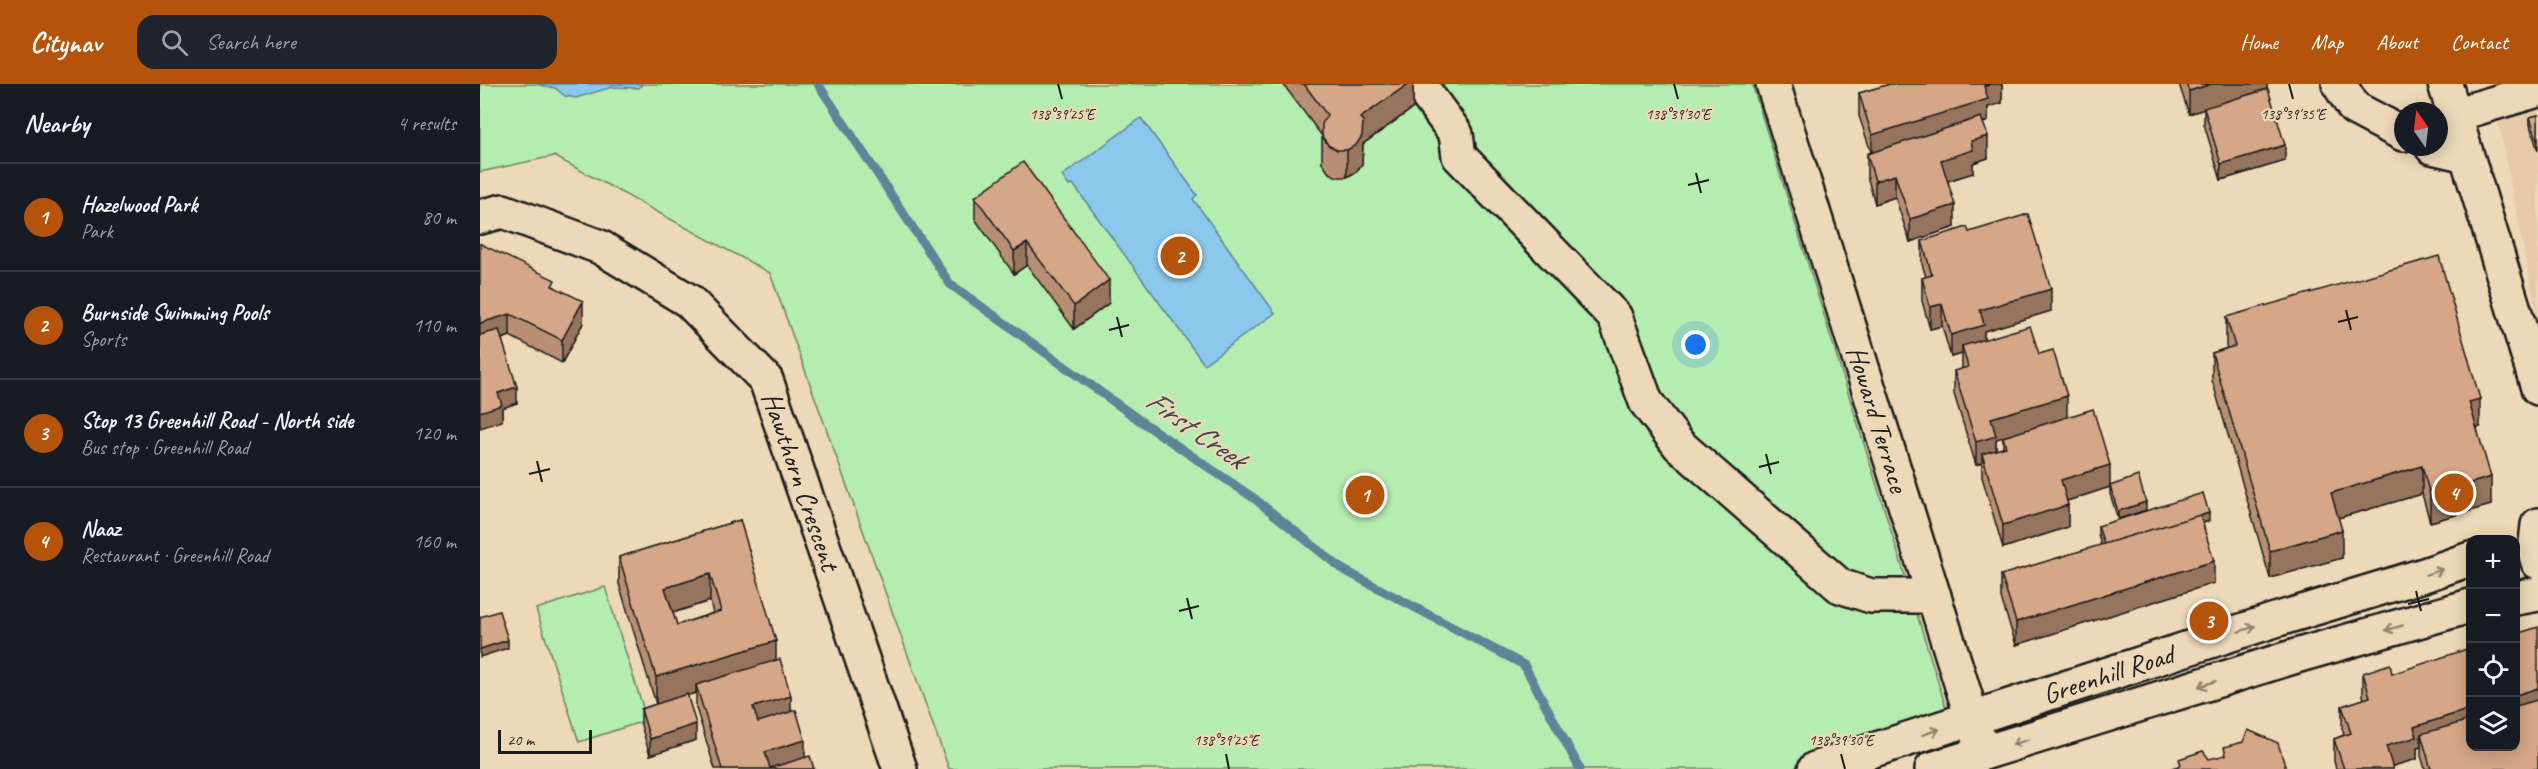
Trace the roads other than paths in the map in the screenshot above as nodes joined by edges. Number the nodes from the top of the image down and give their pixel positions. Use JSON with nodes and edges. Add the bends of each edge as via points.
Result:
{"nodes":[{"id":1,"x":1419,"y":84,"type":"edge"},
{"id":2,"x":1773,"y":84,"type":"edge"},
{"id":3,"x":2339,"y":84,"type":"edge"},
{"id":4,"x":2445,"y":84,"type":"edge"},
{"id":5,"x":2538,"y":90,"type":"edge"},
{"id":6,"x":2454,"y":115,"type":"junction"},
{"id":7,"x":2394,"y":129,"type":"edge"},
{"id":8,"x":2448,"y":151,"type":"edge"},
{"id":9,"x":2466,"y":155,"type":"junction"},
{"id":10,"x":480,"y":217,"type":"edge"},
{"id":11,"x":2538,"y":388,"type":"edge"},
{"id":12,"x":2530,"y":531,"type":"edge"},
{"id":13,"x":2466,"y":560,"type":"edge"},
{"id":14,"x":2538,"y":562,"type":"edge"},
{"id":15,"x":2538,"y":594,"type":"edge"},
{"id":16,"x":1934,"y":596,"type":"junction"},
{"id":17,"x":2520,"y":597,"type":"edge"},
{"id":18,"x":2466,"y":607,"type":"edge"},
{"id":19,"x":1972,"y":719,"type":"junction"},
{"id":20,"x":1983,"y":753,"type":"junction"},
{"id":21,"x":900,"y":769,"type":"edge"},
{"id":22,"x":1815,"y":769,"type":"edge"},
{"id":23,"x":1932,"y":769,"type":"edge"}],
"edges":[{"from":1,"to":16,"type":"street","via":[[1456,135],[1459,156],[1614,317],[1646,402],[1679,445],[1840,586],[1871,596]]},
{"from":2,"to":16,"type":"street","name":"Howard Terrace"},
{"from":3,"to":7,"type":"street","via":[[2354,108]]},
{"from":4,"to":6,"type":"street"},
{"from":5,"to":6,"type":"street"},
{"from":6,"to":9,"type":"street"},
{"from":8,"to":9,"type":"street"},
{"from":9,"to":11,"type":"street"},
{"from":10,"to":21,"type":"street","name":"Hawthorn Crescent","via":[[503,211],[600,247],[689,301],[766,380]]},
{"from":12,"to":14,"type":"street"},
{"from":19,"to":13,"type":"street","name":"Greenhill Road","one_way":true},
{"from":15,"to":17,"type":"street"},
{"from":16,"to":19,"type":"street","name":"Howard Terrace"},
{"from":18,"to":20,"type":"street","name":"Greenhill Road","one_way":true},
{"from":19,"to":20,"type":"street","name":"Howard Terrace"},
{"from":22,"to":19,"type":"street","name":"Greenhill Road","one_way":true},
{"from":20,"to":23,"type":"street","name":"Greenhill Road"}]}
